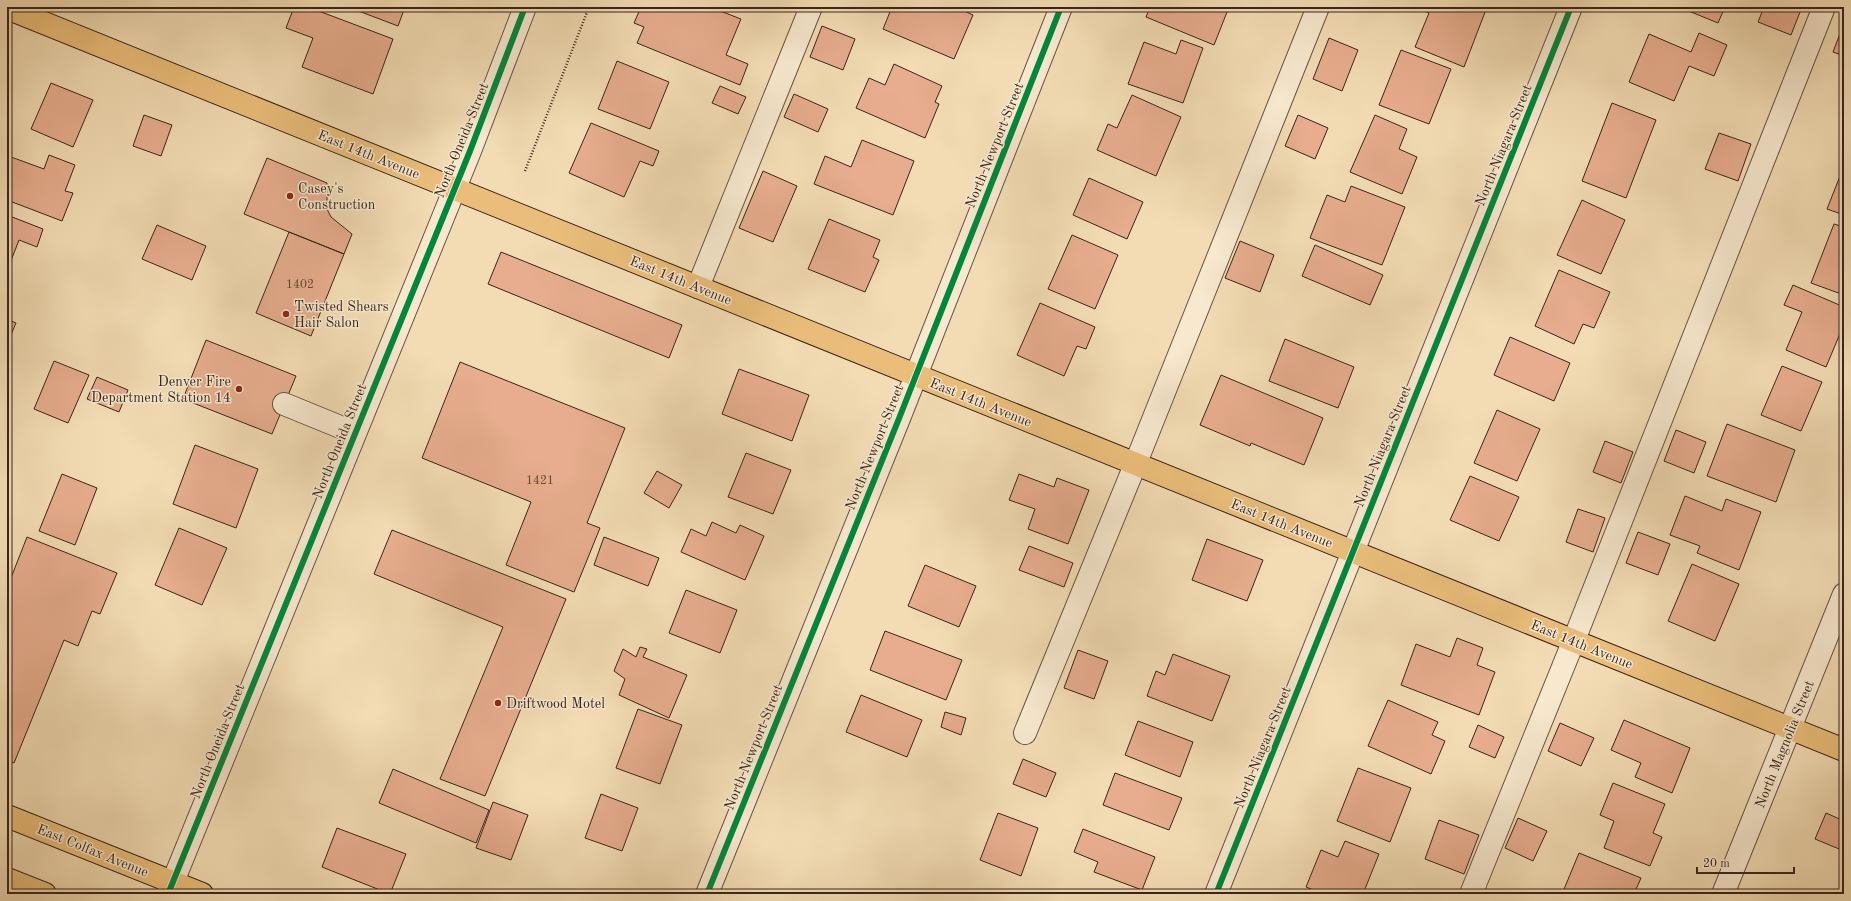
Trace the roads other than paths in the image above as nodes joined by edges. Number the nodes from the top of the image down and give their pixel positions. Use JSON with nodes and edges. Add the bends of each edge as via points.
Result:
{"nodes":[{"id":1,"x":525,"y":7,"type":"edge"},
{"id":2,"x":811,"y":7,"type":"edge"},
{"id":3,"x":1061,"y":7,"type":"edge"},
{"id":4,"x":1318,"y":7,"type":"edge"},
{"id":5,"x":1571,"y":7,"type":"edge"},
{"id":6,"x":1824,"y":7,"type":"edge"},
{"id":7,"x":7,"y":8,"type":"edge"},
{"id":8,"x":454,"y":189,"type":"junction"},
{"id":9,"x":698,"y":287,"type":"junction"},
{"id":10,"x":916,"y":376,"type":"junction"},
{"id":11,"x":284,"y":404,"type":"dead end"},
{"id":12,"x":355,"y":433,"type":"junction"},
{"id":13,"x":1135,"y":465,"type":"junction"},
{"id":14,"x":1353,"y":551,"type":"junction"},
{"id":15,"x":1844,"y":594,"type":"edge"},
{"id":16,"x":1574,"y":640,"type":"junction"},
{"id":17,"x":1790,"y":728,"type":"junction"},
{"id":18,"x":1025,"y":733,"type":"dead end"},
{"id":19,"x":1844,"y":750,"type":"edge"},
{"id":20,"x":7,"y":816,"type":"edge"},
{"id":21,"x":7,"y":879,"type":"edge"},
{"id":22,"x":170,"y":888,"type":"edge"},
{"id":23,"x":45,"y":894,"type":"edge"},
{"id":24,"x":202,"y":894,"type":"edge"},
{"id":25,"x":707,"y":894,"type":"edge"},
{"id":26,"x":1216,"y":894,"type":"edge"},
{"id":27,"x":1471,"y":894,"type":"edge"},
{"id":28,"x":1723,"y":894,"type":"edge"}],
"edges":[{"from":1,"to":8,"type":"street","name":"North Oneida Street"},
{"from":2,"to":9,"type":"street"},
{"from":3,"to":10,"type":"street","name":"North Newport Street"},
{"from":4,"to":13,"type":"street"},
{"from":5,"to":14,"type":"street","name":"North Niagara Street"},
{"from":6,"to":16,"type":"street"},
{"from":7,"to":8,"type":"main road","name":"East 14th Avenue"},
{"from":8,"to":9,"type":"main road","name":"East 14th Avenue"},
{"from":8,"to":12,"type":"street","name":"North Oneida Street"},
{"from":9,"to":10,"type":"main road","name":"East 14th Avenue"},
{"from":10,"to":13,"type":"main road","name":"East 14th Avenue"},
{"from":10,"to":25,"type":"street","name":"North Newport Street"},
{"from":11,"to":12,"type":"street"},
{"from":12,"to":22,"type":"street","name":"North Oneida Street"},
{"from":13,"to":14,"type":"main road","name":"East 14th Avenue"},
{"from":13,"to":18,"type":"street"},
{"from":14,"to":16,"type":"main road","name":"East 14th Avenue"},
{"from":14,"to":26,"type":"street","name":"North Niagara Street"},
{"from":15,"to":17,"type":"street","name":"North Magnolia Street"},
{"from":16,"to":17,"type":"main road","name":"East 14th Avenue"},
{"from":16,"to":27,"type":"street"},
{"from":17,"to":19,"type":"main road","name":"East 14th Avenue"},
{"from":17,"to":28,"type":"street","name":"North Magnolia Street"},
{"from":20,"to":22,"type":"main road","name":"East Colfax Avenue"},
{"from":21,"to":23,"type":"main road"},
{"from":22,"to":24,"type":"main road","name":"East Colfax Avenue"}]}
